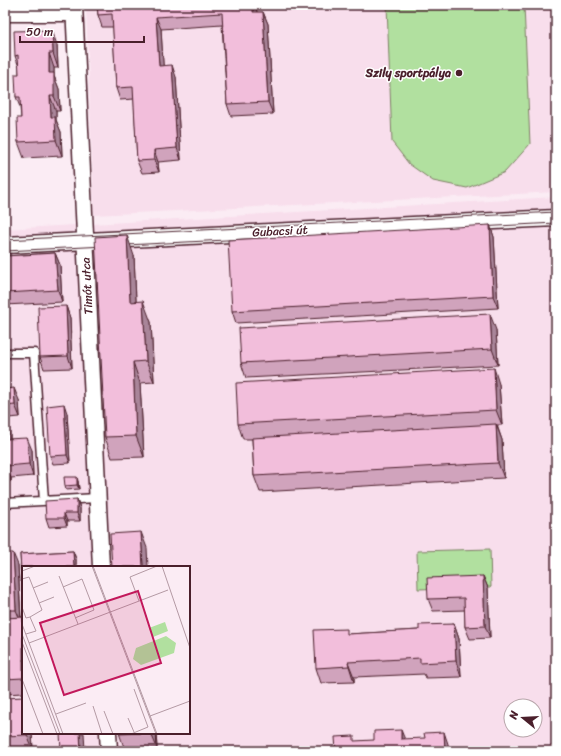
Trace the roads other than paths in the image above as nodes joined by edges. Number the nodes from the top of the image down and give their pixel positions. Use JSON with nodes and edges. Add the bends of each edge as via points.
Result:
{"nodes":[{"id":1,"x":74,"y":9,"type":"edge"},
{"id":2,"x":5,"y":13,"type":"edge"},
{"id":3,"x":556,"y":218,"type":"edge"},
{"id":4,"x":85,"y":240,"type":"junction"},
{"id":5,"x":5,"y":245,"type":"edge"},
{"id":6,"x":5,"y":353,"type":"edge"},
{"id":7,"x":97,"y":498,"type":"junction"},
{"id":8,"x":44,"y":501,"type":"junction"},
{"id":9,"x":5,"y":503,"type":"edge"},
{"id":10,"x":100,"y":566,"type":"edge"},
{"id":11,"x":108,"y":734,"type":"edge"},
{"id":12,"x":109,"y":751,"type":"edge"}],
"edges":[{"from":1,"to":2,"type":"street"},
{"from":1,"to":4,"type":"street","name":"Timót utca"},
{"from":3,"to":4,"type":"street","name":"Gubacsi út"},
{"from":4,"to":5,"type":"street","name":"Gubacsi út"},
{"from":4,"to":7,"type":"street","name":"Timót utca"},
{"from":6,"to":8,"type":"lane","via":[[34,352]]},
{"from":7,"to":8,"type":"lane"},
{"from":7,"to":10,"type":"street","name":"Timót utca"},
{"from":8,"to":9,"type":"lane"},
{"from":11,"to":12,"type":"street"}]}
